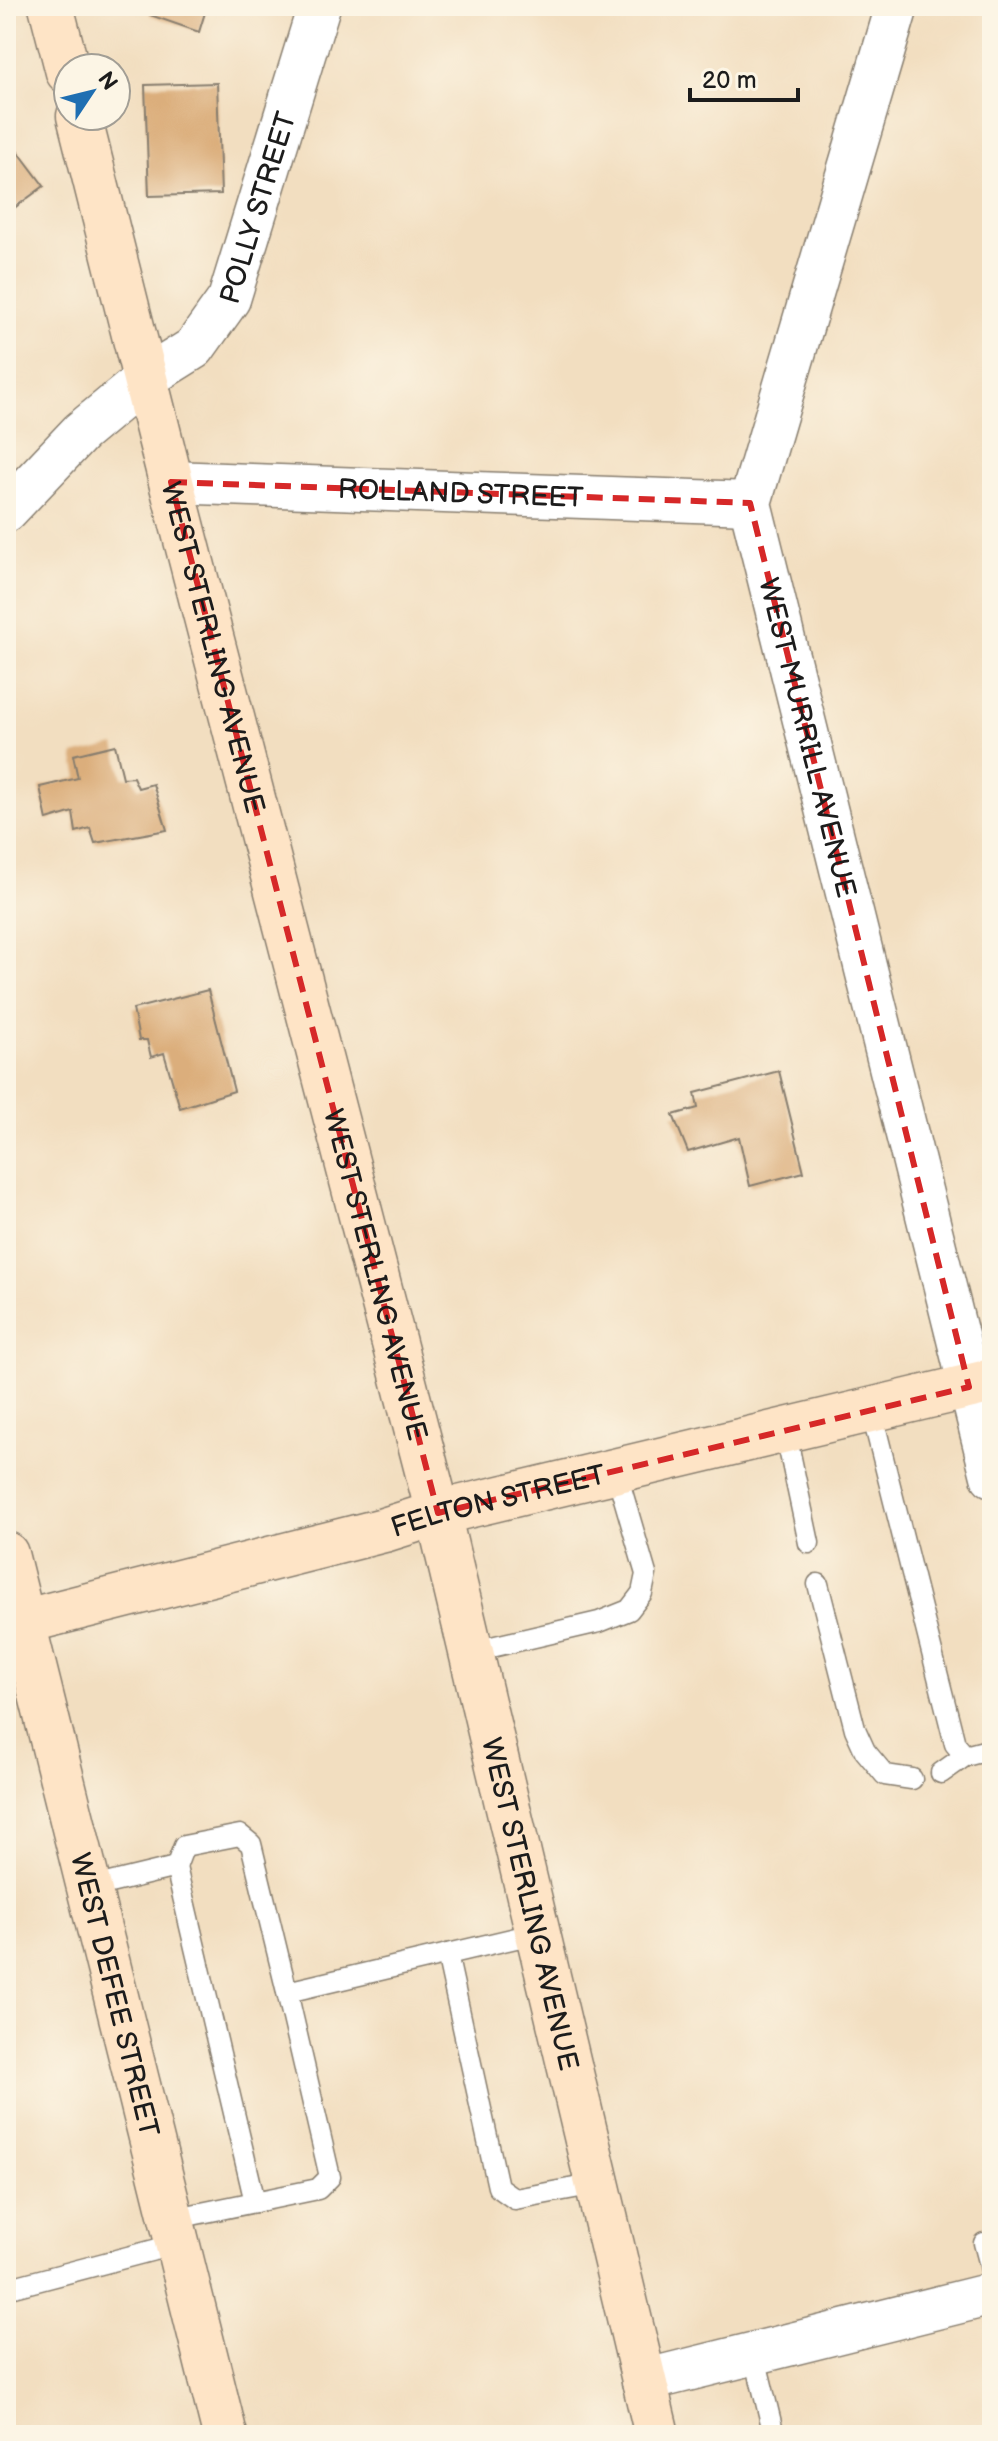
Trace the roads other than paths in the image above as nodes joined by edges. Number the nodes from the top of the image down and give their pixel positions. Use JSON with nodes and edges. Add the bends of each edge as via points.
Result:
{"nodes":[{"id":1,"x":51,"y":6,"type":"edge"},
{"id":2,"x":319,"y":6,"type":"edge"},
{"id":3,"x":897,"y":6,"type":"edge"},
{"id":4,"x":63,"y":52,"type":"edge"},
{"id":5,"x":83,"y":132,"type":"edge"},
{"id":6,"x":146,"y":378,"type":"junction"},
{"id":7,"x":171,"y":482,"type":"junction"},
{"id":8,"x":750,"y":503,"type":"junction"},
{"id":9,"x":6,"y":511,"type":"edge"},
{"id":10,"x":980,"y":1384,"type":"edge"},
{"id":11,"x":871,"y":1410,"type":"junction"},
{"id":12,"x":785,"y":1430,"type":"junction"},
{"id":13,"x":616,"y":1471,"type":"junction"},
{"id":14,"x":992,"y":1476,"type":"edge"},
{"id":15,"x":438,"y":1513,"type":"junction"},
{"id":16,"x":809,"y":1543,"type":"dead end"},
{"id":17,"x":6,"y":1554,"type":"edge"},
{"id":18,"x":818,"y":1584,"type":"dead end"},
{"id":19,"x":14,"y":1624,"type":"edge"},
{"id":20,"x":470,"y":1652,"type":"junction"},
{"id":21,"x":992,"y":1749,"type":"edge"},
{"id":22,"x":965,"y":1756,"type":"junction"},
{"id":23,"x":941,"y":1773,"type":"dead end"},
{"id":24,"x":912,"y":1779,"type":"dead end"},
{"id":25,"x":176,"y":1867,"type":"junction"},
{"id":26,"x":89,"y":1888,"type":"junction"},
{"id":27,"x":537,"y":1933,"type":"junction"},
{"id":28,"x":447,"y":1954,"type":"junction"},
{"id":29,"x":287,"y":1992,"type":"junction"},
{"id":30,"x":596,"y":2184,"type":"junction"},
{"id":31,"x":255,"y":2202,"type":"junction"},
{"id":32,"x":174,"y":2232,"type":"junction"},
{"id":33,"x":984,"y":2243,"type":"dead end"},
{"id":34,"x":992,"y":2273,"type":"edge"},
{"id":35,"x":6,"y":2289,"type":"edge"},
{"id":36,"x":992,"y":2294,"type":"edge"},
{"id":37,"x":754,"y":2353,"type":"junction"},
{"id":38,"x":643,"y":2381,"type":"junction"},
{"id":39,"x":225,"y":2435,"type":"edge"},
{"id":40,"x":657,"y":2435,"type":"edge"},
{"id":41,"x":774,"y":2435,"type":"edge"}],
"edges":[{"from":1,"to":4,"type":"main road"},
{"from":2,"to":6,"type":"street","name":"POLLY STREET","via":[[229,299],[194,348]]},
{"from":3,"to":8,"type":"street"},
{"from":5,"to":6,"type":"main road","name":"WEST STERLING AVENUE"},
{"from":6,"to":7,"type":"main road","name":"WEST STERLING AVENUE"},
{"from":6,"to":9,"type":"street","name":"POLLY STREET","via":[[81,432]]},
{"from":7,"to":8,"type":"street","name":"ROLLAND STREET"},
{"from":7,"to":15,"type":"main road","name":"WEST STERLING AVENUE"},
{"from":8,"to":10,"type":"street","name":"WEST MURRILL AVENUE"},
{"from":10,"to":11,"type":"main road","name":"FELTON STREET"},
{"from":10,"to":14,"type":"street","name":"WEST MURRILL AVENUE"},
{"from":11,"to":12,"type":"main road","name":"FELTON STREET"},
{"from":11,"to":22,"type":"lane","via":[[955,1744]]},
{"from":12,"to":13,"type":"main road","name":"FELTON STREET"},
{"from":12,"to":16,"type":"lane"},
{"from":13,"to":15,"type":"main road","name":"FELTON STREET"},
{"from":13,"to":20,"type":"lane","via":[[646,1574],[642,1593],[629,1610]]},
{"from":15,"to":19,"type":"main road","name":"FELTON STREET"},
{"from":15,"to":20,"type":"main road","name":"WEST STERLING AVENUE"},
{"from":17,"to":19,"type":"main road","name":"WEST DEFEE STREET"},
{"from":18,"to":24,"type":"lane","via":[[865,1751],[885,1775]]},
{"from":19,"to":26,"type":"main road","name":"WEST DEFEE STREET"},
{"from":20,"to":27,"type":"main road","name":"WEST STERLING AVENUE"},
{"from":21,"to":22,"type":"lane"},
{"from":22,"to":23,"type":"lane"},
{"from":25,"to":26,"type":"lane"},
{"from":25,"to":29,"type":"lane","via":[[184,1846],[240,1835],[251,1844]]},
{"from":25,"to":31,"type":"lane"},
{"from":26,"to":32,"type":"main road","name":"WEST DEFEE STREET"},
{"from":27,"to":28,"type":"lane"},
{"from":27,"to":30,"type":"main road","name":"WEST STERLING AVENUE"},
{"from":28,"to":29,"type":"lane"},
{"from":28,"to":30,"type":"lane","via":[[498,2187],[515,2199]]},
{"from":29,"to":31,"type":"lane","via":[[330,2177],[318,2189]]},
{"from":30,"to":38,"type":"main road","name":"WEST STERLING AVENUE"},
{"from":31,"to":32,"type":"lane"},
{"from":32,"to":35,"type":"lane"},
{"from":32,"to":39,"type":"main road","name":"WEST DEFEE STREET"},
{"from":33,"to":34,"type":"lane"},
{"from":36,"to":37,"type":"street"},
{"from":37,"to":38,"type":"street"},
{"from":37,"to":41,"type":"lane"},
{"from":38,"to":40,"type":"main road","name":"WEST STERLING AVENUE"}]}
